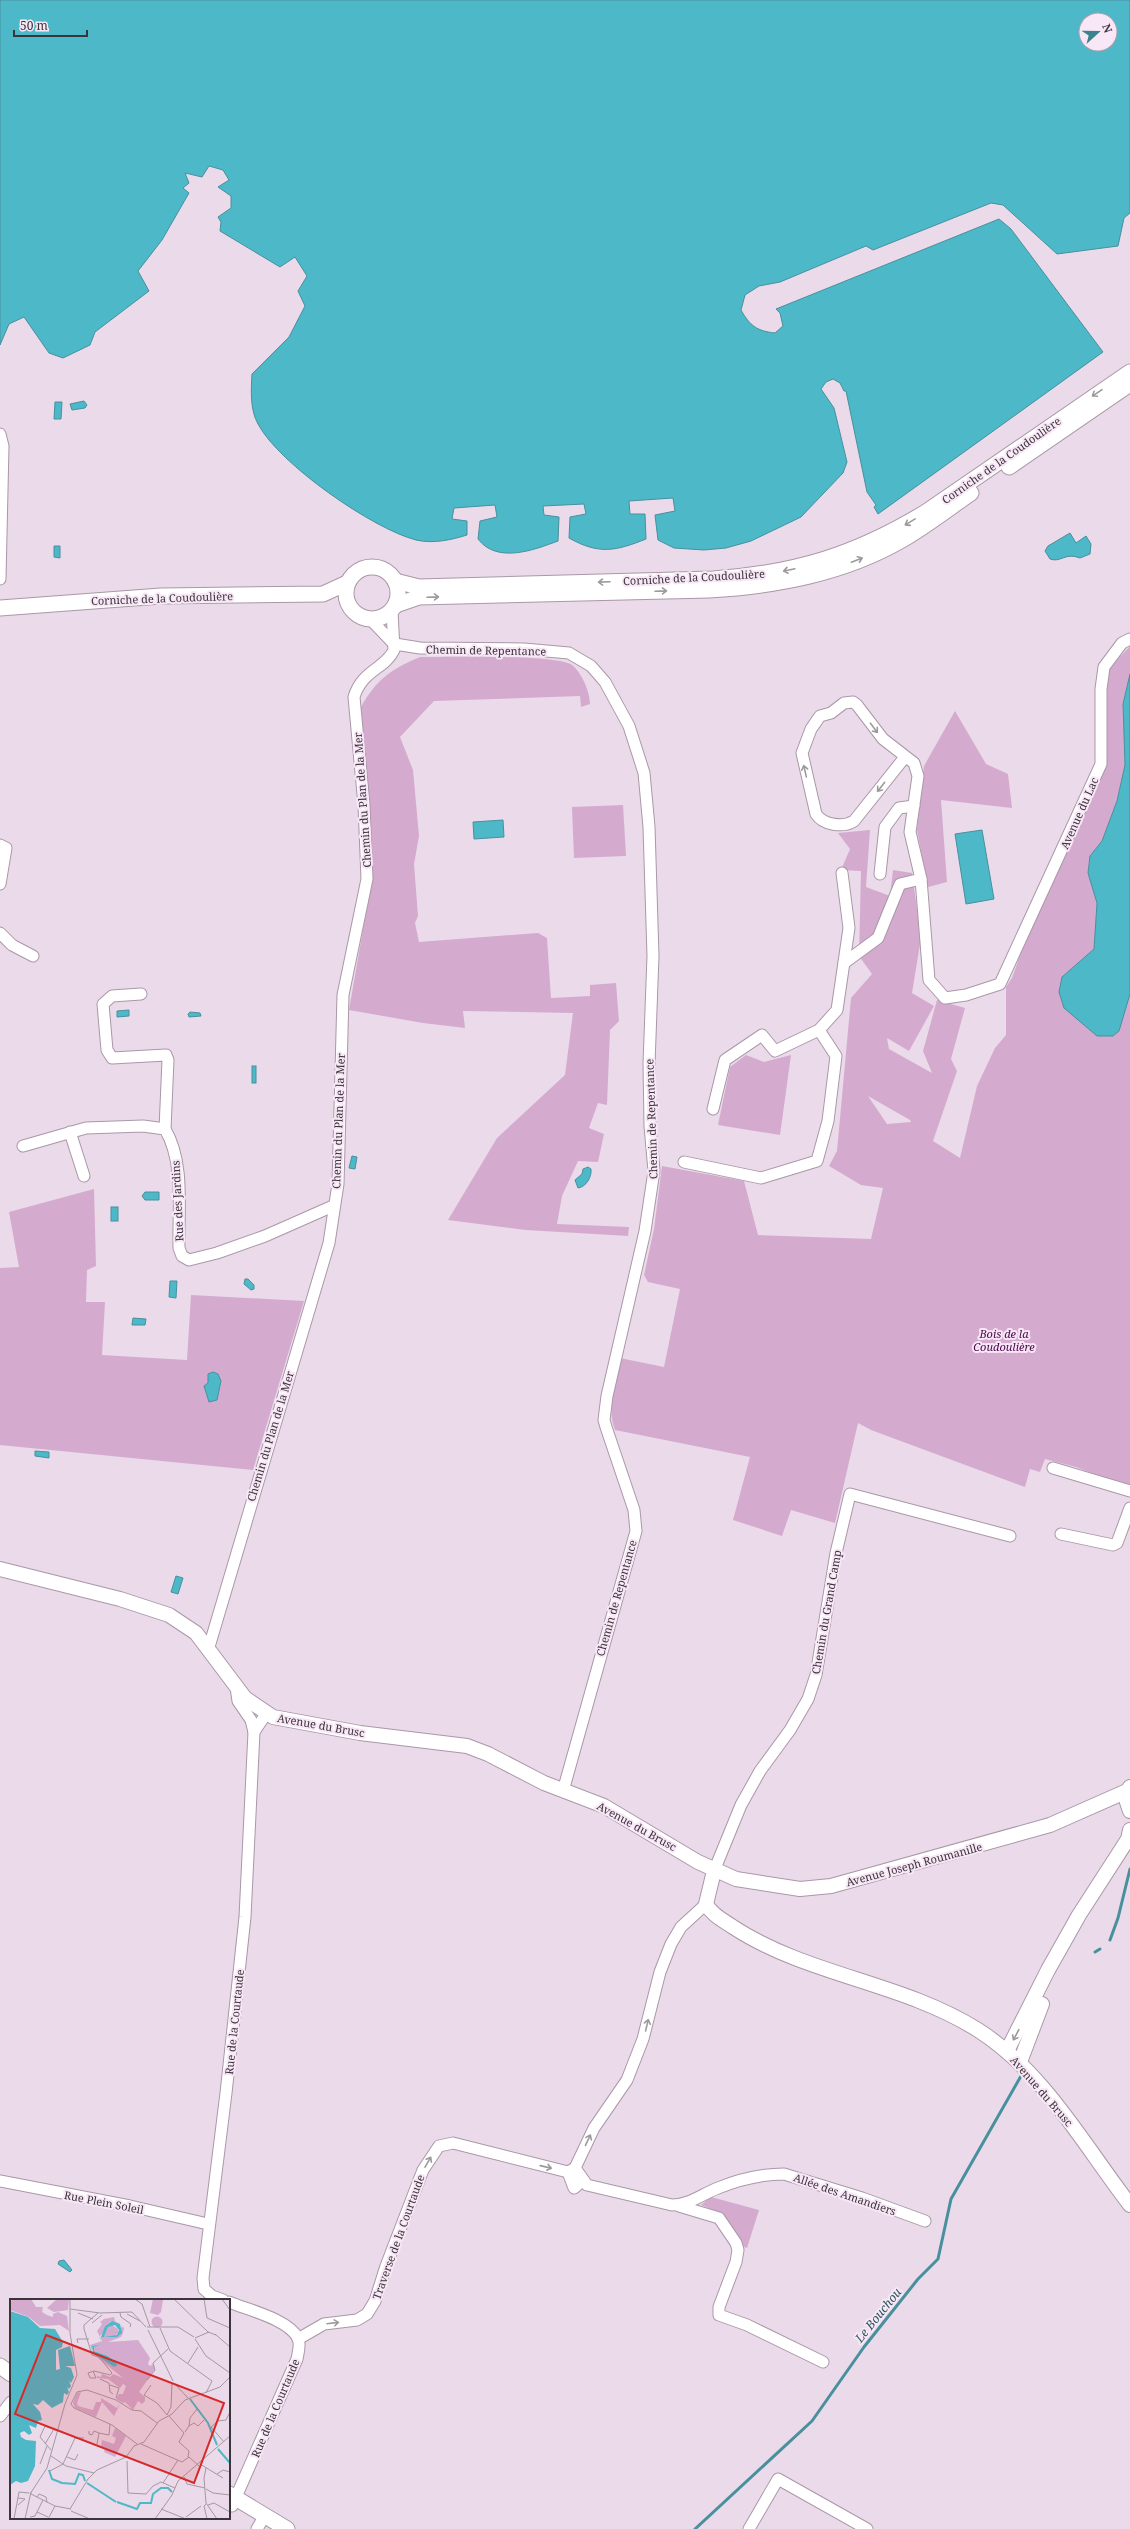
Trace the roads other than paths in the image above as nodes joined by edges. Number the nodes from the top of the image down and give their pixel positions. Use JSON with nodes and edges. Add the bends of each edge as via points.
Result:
{"nodes":[{"id":1,"x":1130,"y":372,"type":"edge"},
{"id":2,"x":1130,"y":384,"type":"edge"},
{"id":3,"x":0,"y":434,"type":"edge"},
{"id":4,"x":1,"y":546,"type":"edge"},
{"id":5,"x":0,"y":579,"type":"edge"},
{"id":6,"x":395,"y":580,"type":"junction"},
{"id":7,"x":347,"y":583,"type":"junction"},
{"id":8,"x":324,"y":594,"type":"junction"},
{"id":9,"x":348,"y":605,"type":"junction"},
{"id":10,"x":0,"y":608,"type":"edge"},
{"id":11,"x":394,"y":608,"type":"junction"},
{"id":12,"x":371,"y":620,"type":"junction"},
{"id":13,"x":1130,"y":639,"type":"edge"},
{"id":14,"x":395,"y":644,"type":"junction"},
{"id":15,"x":906,"y":757,"type":"junction"},
{"id":16,"x":914,"y":806,"type":"junction"},
{"id":17,"x":0,"y":845,"type":"edge"},
{"id":18,"x":842,"y":873,"type":"dead end"},
{"id":19,"x":880,"y":874,"type":"dead end"},
{"id":20,"x":921,"y":879,"type":"junction"},
{"id":21,"x":0,"y":884,"type":"edge"},
{"id":22,"x":0,"y":933,"type":"edge"},
{"id":23,"x":33,"y":956,"type":"dead end"},
{"id":24,"x":844,"y":962,"type":"junction"},
{"id":25,"x":140,"y":994,"type":"dead end"},
{"id":26,"x":819,"y":1030,"type":"junction"},
{"id":27,"x":713,"y":1109,"type":"dead end"},
{"id":28,"x":165,"y":1129,"type":"junction"},
{"id":29,"x":70,"y":1132,"type":"junction"},
{"id":30,"x":23,"y":1146,"type":"dead end"},
{"id":31,"x":684,"y":1162,"type":"dead end"},
{"id":32,"x":84,"y":1176,"type":"dead end"},
{"id":33,"x":333,"y":1206,"type":"junction"},
{"id":34,"x":1053,"y":1468,"type":"dead end"},
{"id":35,"x":1130,"y":1491,"type":"edge"},
{"id":36,"x":1130,"y":1508,"type":"edge"},
{"id":37,"x":1061,"y":1534,"type":"dead end"},
{"id":38,"x":1010,"y":1536,"type":"dead end"},
{"id":39,"x":1,"y":1571,"type":"edge"},
{"id":40,"x":209,"y":1647,"type":"junction"},
{"id":41,"x":236,"y":1687,"type":"junction"},
{"id":42,"x":266,"y":1714,"type":"junction"},
{"id":43,"x":250,"y":1720,"type":"junction"},
{"id":44,"x":254,"y":1732,"type":"junction"},
{"id":45,"x":1128,"y":1789,"type":"edge"},
{"id":46,"x":564,"y":1791,"type":"junction"},
{"id":47,"x":1108,"y":1800,"type":"junction"},
{"id":48,"x":1128,"y":1808,"type":"edge"},
{"id":49,"x":1130,"y":1830,"type":"edge"},
{"id":50,"x":1130,"y":1854,"type":"edge"},
{"id":51,"x":714,"y":1871,"type":"junction"},
{"id":52,"x":706,"y":1904,"type":"junction"},
{"id":53,"x":1007,"y":2052,"type":"junction"},
{"id":54,"x":1020,"y":2062,"type":"junction"},
{"id":55,"x":571,"y":2170,"type":"junction"},
{"id":56,"x":0,"y":2181,"type":"edge"},
{"id":57,"x":672,"y":2205,"type":"junction"},
{"id":58,"x":1130,"y":2205,"type":"edge"},
{"id":59,"x":925,"y":2221,"type":"dead end"},
{"id":60,"x":208,"y":2224,"type":"junction"},
{"id":61,"x":220,"y":2299,"type":"edge"},
{"id":62,"x":230,"y":2302,"type":"edge"},
{"id":63,"x":298,"y":2339,"type":"junction"},
{"id":64,"x":0,"y":2358,"type":"edge"},
{"id":65,"x":823,"y":2362,"type":"dead end"},
{"id":66,"x":10,"y":2364,"type":"edge"},
{"id":67,"x":0,"y":2366,"type":"edge"},
{"id":68,"x":10,"y":2373,"type":"edge"},
{"id":69,"x":10,"y":2403,"type":"edge"},
{"id":70,"x":0,"y":2416,"type":"edge"},
{"id":71,"x":232,"y":2501,"type":"edge"},
{"id":72,"x":263,"y":2524,"type":"edge"},
{"id":73,"x":287,"y":2529,"type":"edge"},
{"id":74,"x":749,"y":2529,"type":"edge"},
{"id":75,"x":867,"y":2529,"type":"edge"}],
"edges":[{"from":1,"to":6,"type":"main road","name":"Corniche de la Coudoulière","one_way":true,"via":[[926,512],[896,530],[834,558],[761,574],[712,579],[419,587]]},
{"from":11,"to":2,"type":"main road","name":"Corniche de la Coudoulière","one_way":true,"via":[[419,597],[744,588],[811,576],[868,556],[920,529]]},
{"from":3,"to":4,"type":"street","via":[[3,446]]},
{"from":4,"to":5,"type":"street"},
{"from":6,"to":7,"type":"main road","via":[[383,569],[366,567],[354,574]]},
{"from":6,"to":11,"type":"main road","via":[[398,593]]},
{"from":7,"to":8,"type":"main road"},
{"from":7,"to":9,"type":"main road","via":[[345,594]]},
{"from":8,"to":9,"type":"main road"},
{"from":8,"to":10,"type":"main road","name":"Corniche de la Coudoulière","via":[[139,596]]},
{"from":9,"to":12,"type":"main road","via":[[357,616]]},
{"from":11,"to":12,"type":"main road","via":[[379,619]]},
{"from":11,"to":14,"type":"street"},
{"from":12,"to":14,"type":"street"},
{"from":13,"to":20,"type":"street","name":"Avenue du Lac","via":[[1122,643],[1104,667],[1101,689],[1100,764],[1000,984],[966,995],[945,998],[929,980]]},
{"from":14,"to":33,"type":"street","name":"Chemin du Plan de la Mer","via":[[392,654],[364,678],[354,697],[364,805],[367,879],[343,995],[338,1184]]},
{"from":14,"to":46,"type":"street","name":"Chemin de Repentance","via":[[420,648],[524,649],[569,653],[591,666],[605,682],[629,726],[644,773],[649,827],[653,956],[649,1057],[650,1126],[654,1171],[646,1231],[607,1396],[604,1420],[634,1510],[636,1531]]},
{"from":15,"to":15,"type":"street","one_way":true,"via":[[858,818],[841,823],[824,822],[819,818],[813,805],[802,753],[811,729],[820,716],[831,713],[844,703],[852,702],[883,739]]},
{"from":15,"to":16,"type":"street","via":[[918,772]]},
{"from":16,"to":19,"type":"street","via":[[899,808],[885,827]]},
{"from":16,"to":20,"type":"street","via":[[910,832]]},
{"from":17,"to":21,"type":"street","via":[[6,848]]},
{"from":18,"to":24,"type":"street","via":[[849,928]]},
{"from":20,"to":24,"type":"street","via":[[900,884],[878,938]]},
{"from":22,"to":23,"type":"street","via":[[12,945]]},
{"from":24,"to":26,"type":"street","via":[[837,1010]]},
{"from":25,"to":28,"type":"street","via":[[112,996],[103,1004],[107,1050],[112,1058],[166,1055],[168,1060]]},
{"from":26,"to":27,"type":"street","via":[[775,1051],[762,1035],[725,1060]]},
{"from":26,"to":31,"type":"street","via":[[836,1056],[828,1121],[818,1161],[761,1178]]},
{"from":28,"to":29,"type":"street","via":[[143,1126]]},
{"from":28,"to":33,"type":"street","name":"Rue des Jardins","via":[[173,1142],[178,1172],[179,1248],[182,1256],[189,1260],[265,1236]]},
{"from":29,"to":30,"type":"street"},
{"from":29,"to":32,"type":"street"},
{"from":33,"to":40,"type":"street","name":"Chemin du Plan de la Mer","via":[[329,1243]]},
{"from":34,"to":35,"type":"street"},
{"from":36,"to":37,"type":"street","via":[[1114,1545]]},
{"from":38,"to":51,"type":"street","name":"Chemin du Grand Camp","via":[[850,1494],[836,1553],[816,1675],[808,1700],[760,1771],[741,1805]]},
{"from":39,"to":40,"type":"street","name":"Avenue du Brusc","via":[[106,1595],[156,1610],[183,1623]]},
{"from":40,"to":41,"type":"street","name":"Avenue du Brusc"},
{"from":41,"to":42,"type":"street","name":"Avenue du Brusc"},
{"from":41,"to":43,"type":"street","name":"Rue de la Courtaude","via":[[238,1701]]},
{"from":42,"to":43,"type":"street","via":[[253,1715]]},
{"from":42,"to":44,"type":"street"},
{"from":42,"to":46,"type":"street","name":"Avenue du Brusc","via":[[282,1720],[360,1733],[467,1746]]},
{"from":43,"to":44,"type":"street","name":"Rue de la Courtaude"},
{"from":44,"to":60,"type":"street","name":"Rue de la Courtaude","via":[[245,1917],[226,2093]]},
{"from":45,"to":47,"type":"street","name":"Avenue Joseph Roumanille"},
{"from":45,"to":48,"type":"street"},
{"from":46,"to":51,"type":"street","name":"Avenue du Brusc","via":[[604,1806]]},
{"from":47,"to":48,"type":"street"},
{"from":47,"to":51,"type":"street","name":"Avenue Joseph Roumanille","via":[[1050,1825],[831,1886],[800,1889],[777,1887],[736,1880]]},
{"from":49,"to":53,"type":"street","one_way":true,"via":[[1125,1843],[1079,1915],[1048,1970]]},
{"from":50,"to":54,"type":"street","via":[[1094,1908],[1055,1976]]},
{"from":51,"to":52,"type":"street"},
{"from":52,"to":53,"type":"street","name":"Avenue du Brusc","via":[[711,1912],[747,1936],[788,1957],[928,2004],[978,2030]]},
{"from":55,"to":52,"type":"street","one_way":true,"via":[[594,2128],[627,2080],[643,2039],[660,1972],[671,1944],[682,1927]]},
{"from":53,"to":54,"type":"street","name":"Avenue du Brusc"},
{"from":54,"to":58,"type":"street","name":"Avenue du Brusc","via":[[1062,2112]]},
{"from":55,"to":57,"type":"street","name":"Allée des Amandiers","via":[[578,2185]]},
{"from":63,"to":55,"type":"street","name":"Traverse de la Courtaude","one_way":true,"via":[[324,2324],[357,2320],[367,2314],[375,2301],[423,2170],[439,2146],[453,2144]]},
{"from":56,"to":60,"type":"street","name":"Rue Plein Soleil"},
{"from":57,"to":59,"type":"street","name":"Allée des Amandiers","via":[[683,2205],[734,2183],[784,2174]]},
{"from":57,"to":65,"type":"street","via":[[719,2218],[736,2243],[736,2262],[718,2307],[719,2315],[747,2324]]},
{"from":60,"to":61,"type":"street","name":"Rue de la Courtaude","via":[[202,2278],[204,2289]]},
{"from":62,"to":63,"type":"street","via":[[286,2324]]},
{"from":63,"to":71,"type":"street","name":"Rue de la Courtaude","via":[[297,2359]]},
{"from":64,"to":66,"type":"main road"},
{"from":67,"to":68,"type":"main road"},
{"from":69,"to":70,"type":"street"},
{"from":71,"to":72,"type":"main road"},
{"from":72,"to":73,"type":"main road"},
{"from":74,"to":75,"type":"street","via":[[778,2479]]}]}
